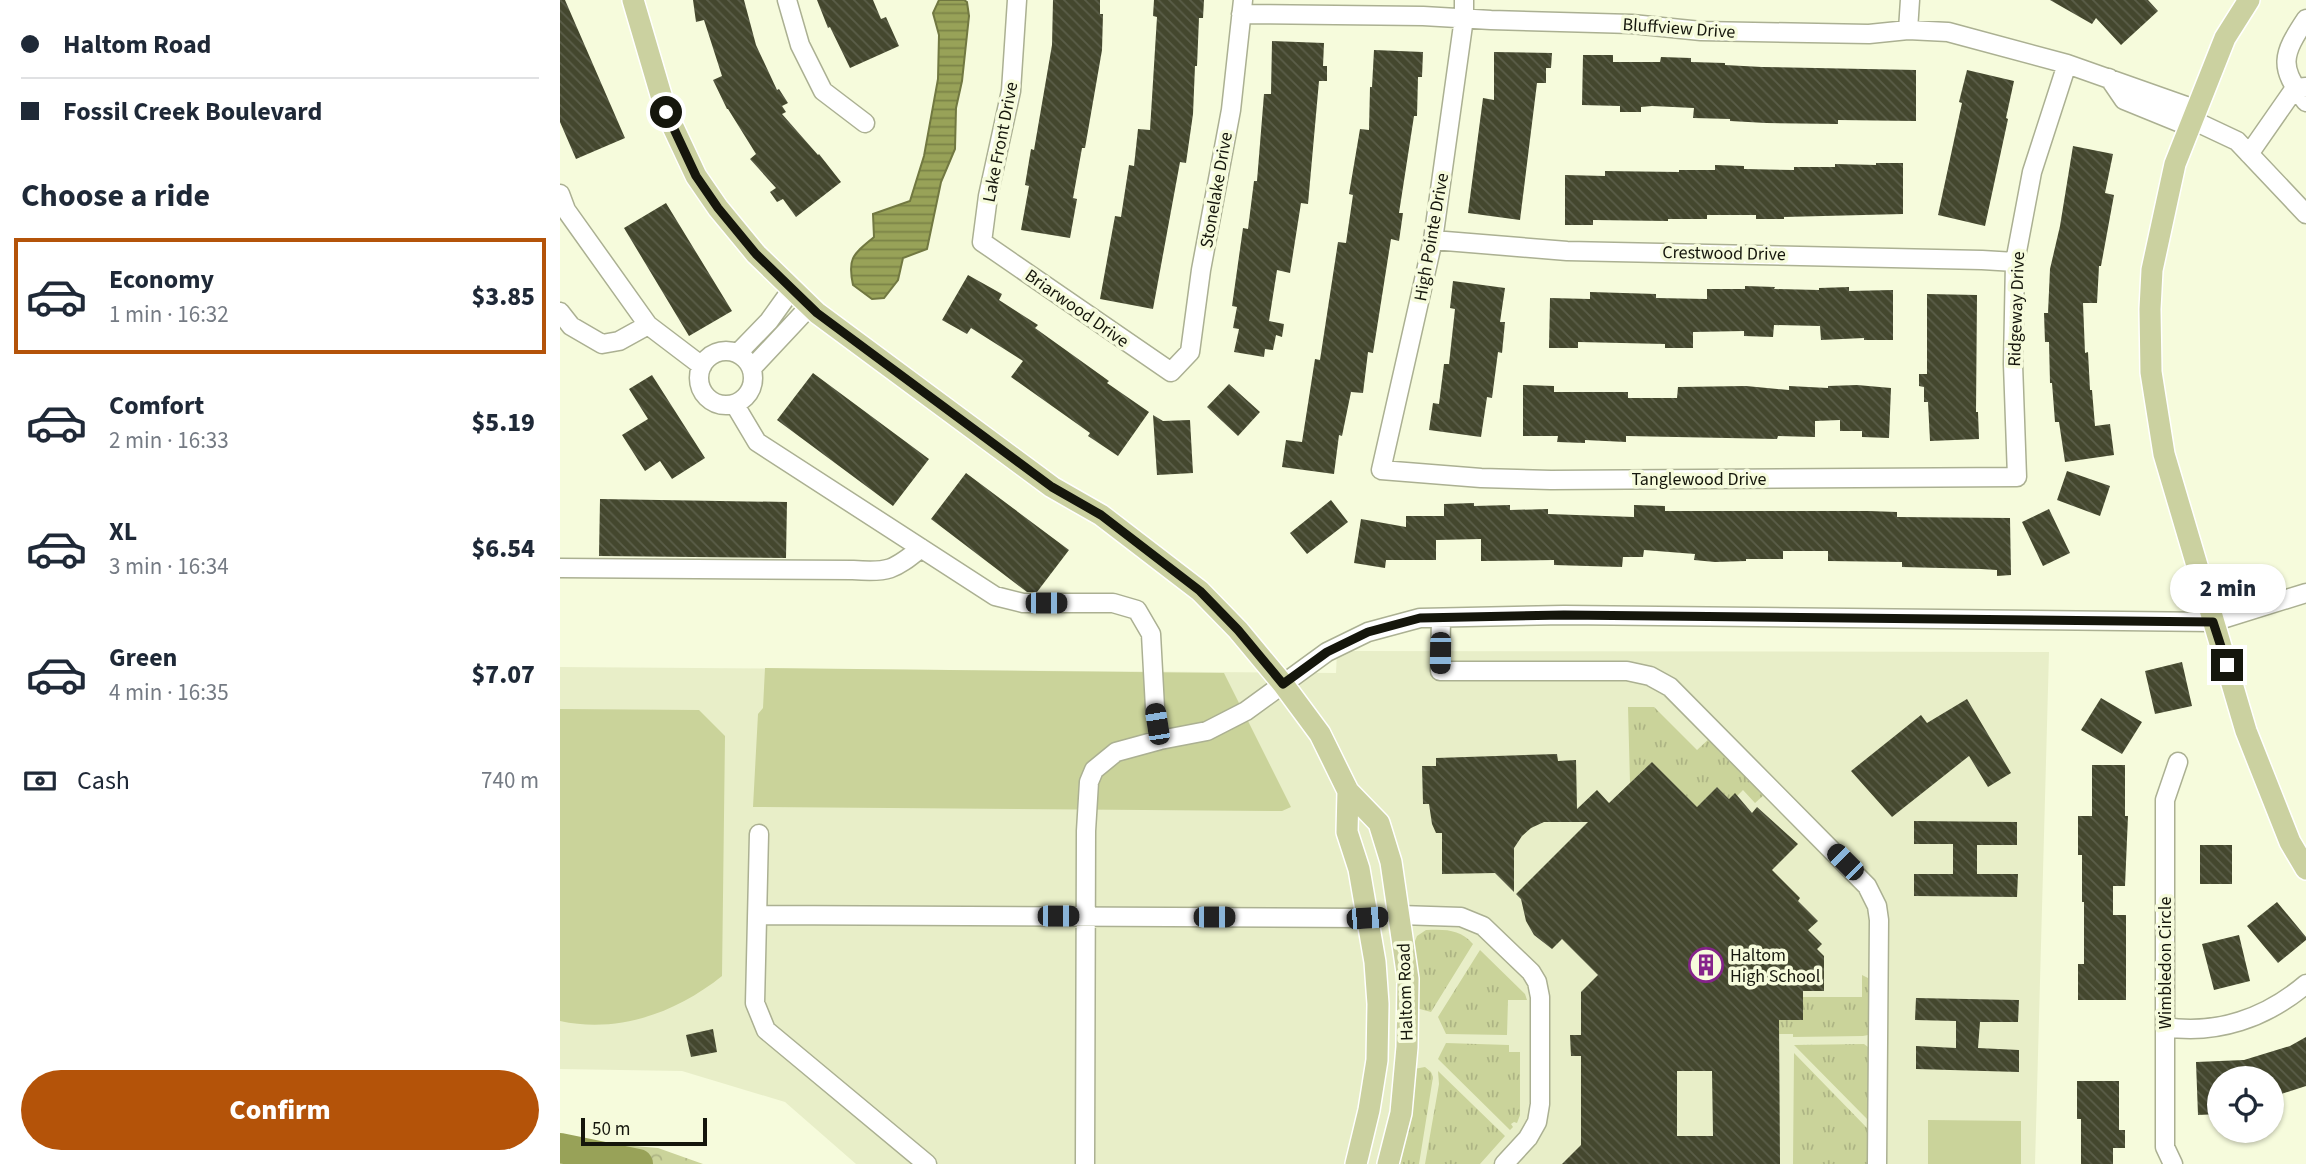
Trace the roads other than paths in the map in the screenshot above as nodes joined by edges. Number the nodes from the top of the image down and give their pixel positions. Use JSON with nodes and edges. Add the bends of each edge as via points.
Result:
{"nodes":[{"id":1,"x":633,"y":0,"type":"edge"},
{"id":2,"x":787,"y":0,"type":"edge"},
{"id":3,"x":1017,"y":0,"type":"edge"},
{"id":4,"x":1910,"y":0,"type":"edge"},
{"id":5,"x":2249,"y":0,"type":"edge"},
{"id":6,"x":1242,"y":7,"type":"edge"},
{"id":7,"x":1464,"y":9,"type":"edge"},
{"id":8,"x":2306,"y":19,"type":"edge"},
{"id":9,"x":1908,"y":30,"type":"junction"},
{"id":10,"x":2067,"y":64,"type":"junction"},
{"id":11,"x":2302,"y":92,"type":"edge"},
{"id":12,"x":2189,"y":118,"type":"junction"},
{"id":13,"x":865,"y":123,"type":"dead end"},
{"id":14,"x":2249,"y":154,"type":"junction"},
{"id":15,"x":560,"y":194,"type":"edge"},
{"id":16,"x":2306,"y":214,"type":"edge"},
{"id":17,"x":1433,"y":240,"type":"junction"},
{"id":18,"x":982,"y":242,"type":"joint"},
{"id":19,"x":2015,"y":262,"type":"junction"},
{"id":20,"x":792,"y":289,"type":"junction"},
{"id":21,"x":810,"y":306,"type":"junction"},
{"id":22,"x":560,"y":312,"type":"edge"},
{"id":23,"x":648,"y":325,"type":"junction"},
{"id":24,"x":738,"y":353,"type":"junction"},
{"id":25,"x":702,"y":366,"type":"junction"},
{"id":26,"x":752,"y":368,"type":"junction"},
{"id":27,"x":1171,"y":372,"type":"joint"},
{"id":28,"x":735,"y":405,"type":"junction"},
{"id":29,"x":1381,"y":470,"type":"joint"},
{"id":30,"x":2017,"y":477,"type":"joint"},
{"id":31,"x":920,"y":548,"type":"junction"},
{"id":32,"x":560,"y":568,"type":"edge"},
{"id":33,"x":2306,"y":593,"type":"edge"},
{"id":34,"x":1441,"y":618,"type":"junction"},
{"id":35,"x":2213,"y":622,"type":"junction"},
{"id":36,"x":1283,"y":684,"type":"junction"},
{"id":37,"x":1160,"y":740,"type":"junction"},
{"id":38,"x":2178,"y":762,"type":"dead end"},
{"id":39,"x":1348,"y":791,"type":"junction"},
{"id":40,"x":759,"y":834,"type":"dead end"},
{"id":41,"x":2306,"y":869,"type":"edge"},
{"id":42,"x":757,"y":915,"type":"junction"},
{"id":43,"x":1400,"y":915,"type":"junction"},
{"id":44,"x":1086,"y":916,"type":"junction"},
{"id":45,"x":1367,"y":918,"type":"junction"},
{"id":46,"x":2306,"y":984,"type":"edge"},
{"id":47,"x":2165,"y":1027,"type":"junction"},
{"id":48,"x":927,"y":1164,"type":"edge"},
{"id":49,"x":1085,"y":1164,"type":"edge"},
{"id":50,"x":1356,"y":1164,"type":"edge"},
{"id":51,"x":1388,"y":1164,"type":"edge"},
{"id":52,"x":1504,"y":1164,"type":"edge"},
{"id":53,"x":1877,"y":1164,"type":"edge"},
{"id":54,"x":2173,"y":1164,"type":"edge"}],
"edges":[{"from":1,"to":20,"type":"main road","name":"Haltom Road","via":[[666,112],[696,176],[756,254]]},
{"from":2,"to":13,"type":"street","via":[[800,45],[823,92]]},
{"from":3,"to":18,"type":"street","name":"Lake Front Drive","via":[[1012,91]]},
{"from":4,"to":9,"type":"street"},
{"from":5,"to":12,"type":"main road","via":[[2225,38]]},
{"from":6,"to":7,"type":"street","name":"Bluffview Drive"},
{"from":6,"to":27,"type":"street","name":"Stonelake Drive","via":[[1231,110],[1190,352]]},
{"from":7,"to":9,"type":"street","name":"Bluffview Drive","via":[[1714,32],[1869,34]]},
{"from":7,"to":17,"type":"street","name":"High Pointe Drive"},
{"from":8,"to":11,"type":"street","via":[[2290,43],[2286,65]]},
{"from":9,"to":10,"type":"street","name":"Bluffview Drive","via":[[1948,32]]},
{"from":10,"to":12,"type":"street","name":"Bluffview Drive","via":[[2186,106]]},
{"from":10,"to":19,"type":"street","name":"Ridgeway Drive","via":[[2032,172]]},
{"from":11,"to":14,"type":"street"},
{"from":12,"to":14,"type":"street","via":[[2237,141]]},
{"from":12,"to":35,"type":"main road","via":[[2152,270],[2151,372],[2164,454]]},
{"from":14,"to":16,"type":"street"},
{"from":15,"to":23,"type":"street","via":[[566,210]]},
{"from":17,"to":19,"type":"street","name":"Crestwood Drive","via":[[1567,251]]},
{"from":17,"to":29,"type":"street","name":"High Pointe Drive"},
{"from":18,"to":27,"type":"street","name":"Briarwood Drive"},
{"from":19,"to":30,"type":"street","name":"Ridgeway Drive"},
{"from":20,"to":21,"type":"main road","name":"Haltom Road"},
{"from":20,"to":24,"type":"street"},
{"from":21,"to":26,"type":"street"},
{"from":21,"to":36,"type":"main road","name":"Haltom Road","via":[[1200,591]]},
{"from":22,"to":23,"type":"street","via":[[571,326],[602,344],[619,341]]},
{"from":23,"to":25,"type":"street"},
{"from":24,"to":25,"type":"street","via":[[714,354]]},
{"from":24,"to":26,"type":"street"},
{"from":25,"to":28,"type":"street","via":[[699,378],[705,396],[721,405]]},
{"from":26,"to":28,"type":"street","via":[[750,393]]},
{"from":28,"to":31,"type":"street","via":[[757,442]]},
{"from":29,"to":30,"type":"street","name":"Tanglewood Drive","via":[[1551,480]]},
{"from":31,"to":32,"type":"street","via":[[901,565],[881,572]]},
{"from":31,"to":37,"type":"street","via":[[995,596],[1023,603],[1113,603],[1137,610],[1151,634]]},
{"from":33,"to":35,"type":"street"},
{"from":34,"to":35,"type":"street","via":[[1564,615]]},
{"from":34,"to":36,"type":"street","via":[[1420,618],[1368,632],[1327,652]]},
{"from":34,"to":53,"type":"street","via":[[1440,671],[1627,671],[1670,687],[1867,886],[1879,920]]},
{"from":35,"to":41,"type":"main road","via":[[2246,731],[2290,842]]},
{"from":36,"to":37,"type":"street","via":[[1246,711],[1207,731]]},
{"from":36,"to":39,"type":"main road","name":"Haltom Road","via":[[1320,734]]},
{"from":37,"to":44,"type":"street","via":[[1116,752],[1094,770],[1086,831]]},
{"from":38,"to":47,"type":"street","name":"Wimbledon Circle","via":[[2165,800]]},
{"from":39,"to":43,"type":"main road","name":"Haltom Road","via":[[1379,823]]},
{"from":39,"to":45,"type":"main road","name":"Haltom Road","via":[[1347,832]]},
{"from":40,"to":42,"type":"street"},
{"from":42,"to":44,"type":"street"},
{"from":42,"to":48,"type":"street","via":[[755,1003],[766,1030]]},
{"from":43,"to":45,"type":"main road"},
{"from":43,"to":51,"type":"main road","name":"Haltom Road","via":[[1408,979],[1407,1047],[1401,1113]]},
{"from":43,"to":52,"type":"street","via":[[1461,916],[1483,926],[1537,982],[1537,1122]]},
{"from":44,"to":45,"type":"street"},
{"from":44,"to":49,"type":"street"},
{"from":45,"to":50,"type":"main road","name":"Haltom Road","via":[[1378,1004],[1377,1060]]},
{"from":46,"to":47,"type":"street","via":[[2265,1012],[2222,1028]]},
{"from":47,"to":54,"type":"street","name":"Wimbledon Circle","via":[[2165,1147]]}]}
